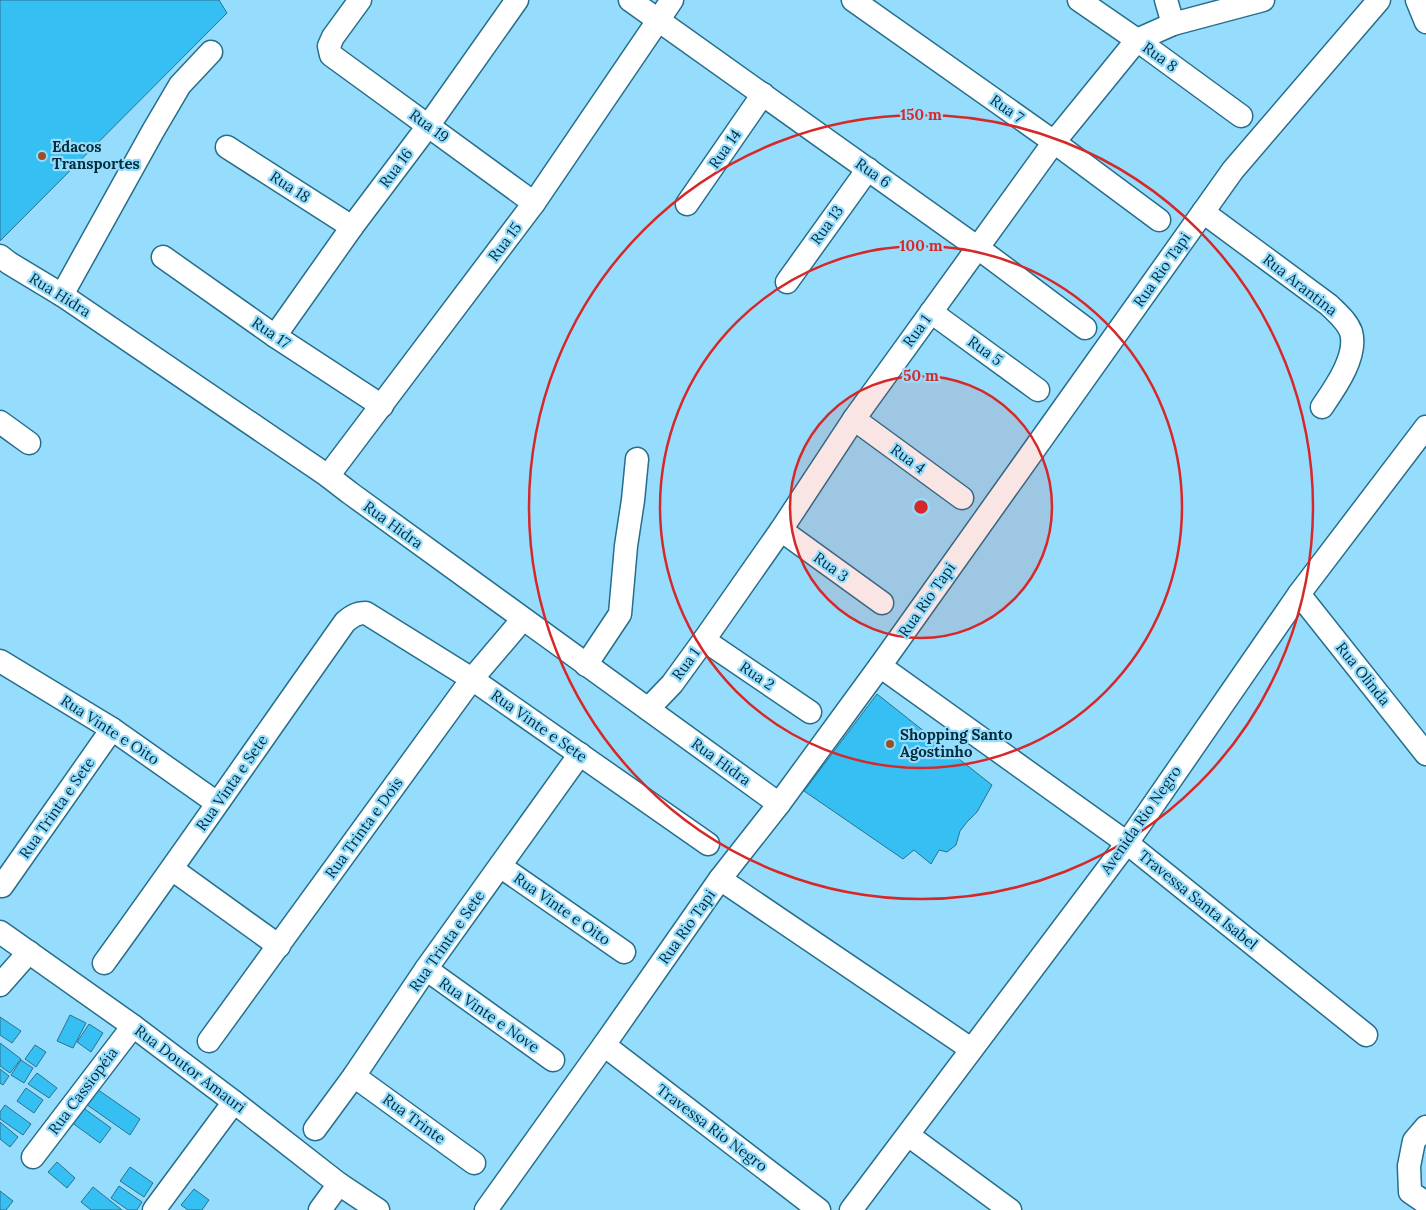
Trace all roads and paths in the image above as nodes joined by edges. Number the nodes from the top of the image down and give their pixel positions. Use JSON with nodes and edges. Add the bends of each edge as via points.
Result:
{"nodes":[{"id":1,"x":360,"y":0,"type":"edge"},
{"id":2,"x":517,"y":0,"type":"edge"},
{"id":3,"x":630,"y":0,"type":"edge"},
{"id":4,"x":672,"y":0,"type":"edge"},
{"id":5,"x":854,"y":0,"type":"edge"},
{"id":6,"x":1079,"y":0,"type":"edge"},
{"id":7,"x":1166,"y":0,"type":"edge"},
{"id":8,"x":1263,"y":0,"type":"edge"},
{"id":9,"x":1379,"y":0,"type":"edge"},
{"id":10,"x":658,"y":20,"type":"junction"},
{"id":11,"x":1173,"y":24,"type":"junction"},
{"id":12,"x":1137,"y":40,"type":"junction"},
{"id":13,"x":211,"y":52,"type":"dead end"},
{"id":14,"x":763,"y":94,"type":"junction"},
{"id":15,"x":1241,"y":116,"type":"dead end"},
{"id":16,"x":428,"y":126,"type":"junction"},
{"id":17,"x":1054,"y":142,"type":"junction"},
{"id":18,"x":228,"y":147,"type":"dead end"},
{"id":19,"x":868,"y":169,"type":"junction"},
{"id":20,"x":534,"y":203,"type":"junction"},
{"id":21,"x":687,"y":204,"type":"dead end"},
{"id":22,"x":1203,"y":212,"type":"junction"},
{"id":23,"x":1159,"y":220,"type":"dead end"},
{"id":24,"x":352,"y":227,"type":"junction"},
{"id":25,"x":978,"y":248,"type":"junction"},
{"id":26,"x":163,"y":257,"type":"dead end"},
{"id":27,"x":3,"y":264,"type":"edge"},
{"id":28,"x":787,"y":282,"type":"dead end"},
{"id":29,"x":62,"y":294,"type":"junction"},
{"id":30,"x":931,"y":312,"type":"junction"},
{"id":31,"x":1085,"y":328,"type":"dead end"},
{"id":32,"x":275,"y":336,"type":"junction"},
{"id":33,"x":1038,"y":390,"type":"dead end"},
{"id":34,"x":382,"y":406,"type":"junction"},
{"id":35,"x":1322,"y":407,"type":"dead end"},
{"id":36,"x":854,"y":419,"type":"junction"},
{"id":37,"x":0,"y":422,"type":"edge"},
{"id":38,"x":1426,"y":427,"type":"edge"},
{"id":39,"x":29,"y":443,"type":"dead end"},
{"id":40,"x":637,"y":459,"type":"dead end"},
{"id":41,"x":328,"y":476,"type":"junction"},
{"id":42,"x":962,"y":498,"type":"dead end"},
{"id":43,"x":781,"y":530,"type":"junction"},
{"id":44,"x":1299,"y":594,"type":"junction"},
{"id":45,"x":882,"y":603,"type":"dead end"},
{"id":46,"x":366,"y":613,"type":"joint"},
{"id":47,"x":523,"y":619,"type":"junction"},
{"id":48,"x":704,"y":640,"type":"junction"},
{"id":49,"x":0,"y":660,"type":"edge"},
{"id":50,"x":586,"y":665,"type":"junction"},
{"id":51,"x":880,"y":666,"type":"junction"},
{"id":52,"x":472,"y":679,"type":"junction"},
{"id":53,"x":648,"y":709,"type":"junction"},
{"id":54,"x":810,"y":712,"type":"dead end"},
{"id":55,"x":112,"y":729,"type":"junction"},
{"id":56,"x":580,"y":754,"type":"junction"},
{"id":57,"x":1426,"y":754,"type":"edge"},
{"id":58,"x":217,"y":803,"type":"junction"},
{"id":59,"x":779,"y":804,"type":"junction"},
{"id":60,"x":1127,"y":843,"type":"junction"},
{"id":61,"x":708,"y":844,"type":"dead end"},
{"id":62,"x":500,"y":866,"type":"junction"},
{"id":63,"x":172,"y":870,"type":"junction"},
{"id":64,"x":720,"y":879,"type":"junction"},
{"id":65,"x":2,"y":886,"type":"dead end"},
{"id":66,"x":0,"y":932,"type":"edge"},
{"id":67,"x":279,"y":946,"type":"junction"},
{"id":68,"x":29,"y":952,"type":"junction"},
{"id":69,"x":624,"y":952,"type":"dead end"},
{"id":70,"x":104,"y":963,"type":"dead end"},
{"id":71,"x":426,"y":969,"type":"junction"},
{"id":72,"x":0,"y":985,"type":"edge"},
{"id":73,"x":133,"y":1026,"type":"junction"},
{"id":74,"x":1366,"y":1035,"type":"dead end"},
{"id":75,"x":209,"y":1041,"type":"dead end"},
{"id":76,"x":604,"y":1046,"type":"junction"},
{"id":77,"x":971,"y":1049,"type":"junction"},
{"id":78,"x":553,"y":1060,"type":"dead end"},
{"id":79,"x":354,"y":1076,"type":"junction"},
{"id":80,"x":234,"y":1102,"type":"junction"},
{"id":81,"x":1426,"y":1127,"type":"edge"},
{"id":82,"x":315,"y":1129,"type":"dead end"},
{"id":83,"x":908,"y":1135,"type":"junction"},
{"id":84,"x":33,"y":1157,"type":"dead end"},
{"id":85,"x":474,"y":1163,"type":"dead end"},
{"id":86,"x":339,"y":1184,"type":"junction"},
{"id":87,"x":1426,"y":1203,"type":"edge"},
{"id":88,"x":154,"y":1210,"type":"edge"},
{"id":89,"x":320,"y":1210,"type":"edge"},
{"id":90,"x":378,"y":1210,"type":"edge"},
{"id":91,"x":486,"y":1210,"type":"edge"},
{"id":92,"x":819,"y":1210,"type":"edge"},
{"id":93,"x":851,"y":1210,"type":"edge"},
{"id":94,"x":1010,"y":1210,"type":"edge"}],
"edges":[{"from":1,"to":16,"type":"street","name":"Rua 19","via":[[333,37],[329,46],[331,55]]},
{"from":2,"to":16,"type":"street","name":"Rua 16"},
{"from":3,"to":10,"type":"street","name":"Rua 6"},
{"from":4,"to":10,"type":"street","name":"Rua 15"},
{"from":5,"to":17,"type":"street","name":"Rua 7"},
{"from":6,"to":12,"type":"street","name":"Rua 8"},
{"from":7,"to":11,"type":"street"},
{"from":8,"to":11,"type":"street","name":"Rua 1"},
{"from":9,"to":22,"type":"street","name":"Rua Rio Tapi","via":[[1233,170]]},
{"from":10,"to":14,"type":"street","name":"Rua 6"},
{"from":10,"to":20,"type":"street","name":"Rua 15"},
{"from":11,"to":12,"type":"street","name":"Rua 1"},
{"from":12,"to":15,"type":"street","name":"Rua 8"},
{"from":12,"to":17,"type":"street","name":"Rua 1"},
{"from":13,"to":29,"type":"street","via":[[180,85]]},
{"from":14,"to":19,"type":"street","name":"Rua 6"},
{"from":14,"to":21,"type":"street","name":"Rua 14"},
{"from":16,"to":20,"type":"street","name":"Rua 19"},
{"from":16,"to":24,"type":"street","name":"Rua 16"},
{"from":17,"to":23,"type":"street","name":"Rua 7"},
{"from":17,"to":25,"type":"street","name":"Rua 1"},
{"from":18,"to":24,"type":"street","name":"Rua 18"},
{"from":19,"to":25,"type":"street","name":"Rua 6"},
{"from":19,"to":28,"type":"street","name":"Rua 13"},
{"from":20,"to":34,"type":"street","name":"Rua 15"},
{"from":22,"to":35,"type":"street","name":"Rua Arantina","via":[[1329,305],[1344,320],[1351,333],[1352,348],[1339,382]]},
{"from":22,"to":51,"type":"street","name":"Rua Rio Tapi"},
{"from":24,"to":32,"type":"street","name":"Rua 16"},
{"from":25,"to":30,"type":"street","name":"Rua 1"},
{"from":25,"to":31,"type":"street","name":"Rua 6"},
{"from":26,"to":32,"type":"street","name":"Rua 17"},
{"from":27,"to":29,"type":"street","name":"Rua Hidra"},
{"from":29,"to":41,"type":"street","name":"Rua Hidra"},
{"from":30,"to":33,"type":"street","name":"Rua 5"},
{"from":30,"to":36,"type":"street","name":"Rua 1"},
{"from":32,"to":34,"type":"street","name":"Rua 17"},
{"from":34,"to":41,"type":"street","name":"Rua 15"},
{"from":36,"to":42,"type":"street","name":"Rua 4"},
{"from":36,"to":43,"type":"street","name":"Rua 1"},
{"from":37,"to":39,"type":"street"},
{"from":38,"to":44,"type":"street","name":"Avenida Rio Negro"},
{"from":40,"to":50,"type":"street","via":[[620,614]]},
{"from":41,"to":47,"type":"street","name":"Rua Hidra"},
{"from":43,"to":45,"type":"street","name":"Rua 3"},
{"from":43,"to":48,"type":"street","name":"Rua 1"},
{"from":44,"to":57,"type":"street","name":"Rua Olinda"},
{"from":44,"to":60,"type":"street","name":"Avenida Rio Negro"},
{"from":46,"to":52,"type":"street","name":"Rua Vinte e Sete"},
{"from":46,"to":58,"type":"street","name":"Rua Vinta e Sete","via":[[359,612],[345,622]]},
{"from":47,"to":50,"type":"street","name":"Rua Hidra"},
{"from":47,"to":52,"type":"street","name":"Rua Trinta e Dois"},
{"from":48,"to":53,"type":"street","name":"Rua 1","via":[[672,684]]},
{"from":48,"to":54,"type":"street","name":"Rua 2"},
{"from":49,"to":55,"type":"street","name":"Rua Vinte e Oito"},
{"from":50,"to":53,"type":"street","name":"Rua Hidra"},
{"from":51,"to":59,"type":"street","name":"Rua Rio Tapi"},
{"from":51,"to":60,"type":"street","name":"Travessa Santa Isabel"},
{"from":52,"to":56,"type":"street","name":"Rua Vinte e Sete"},
{"from":52,"to":67,"type":"street","name":"Rua Trinta e Dois"},
{"from":53,"to":59,"type":"street","name":"Rua Hidra"},
{"from":55,"to":58,"type":"street","name":"Rua Vinte e Oito"},
{"from":55,"to":65,"type":"street","name":"Rua Trinta e Sete"},
{"from":56,"to":61,"type":"street","name":"Rua Vinte e Sete"},
{"from":56,"to":62,"type":"street","name":"Rua Trinta e Sete"},
{"from":58,"to":63,"type":"street","name":"Rua Vinta e Sete"},
{"from":59,"to":64,"type":"street","name":"Rua Rio Tapi"},
{"from":60,"to":74,"type":"street","name":"Travessa Santa Isabel"},
{"from":60,"to":77,"type":"street","name":"Avenida Rio Negro"},
{"from":62,"to":69,"type":"street","name":"Rua Vinte e Oito"},
{"from":62,"to":71,"type":"street","name":"Rua Trinta e Sete"},
{"from":63,"to":67,"type":"street"},
{"from":63,"to":70,"type":"street","name":"Rua Vinta e Sete"},
{"from":64,"to":76,"type":"street","name":"Rua Rio Tapi"},
{"from":64,"to":77,"type":"street"},
{"from":66,"to":68,"type":"street","name":"Rua Doutor Amauri"},
{"from":67,"to":75,"type":"street","name":"Rua Trinta e Dois"},
{"from":68,"to":72,"type":"street"},
{"from":68,"to":73,"type":"street","name":"Rua Doutor Amauri"},
{"from":71,"to":78,"type":"street","name":"Rua Vinte e Nove"},
{"from":71,"to":79,"type":"street","name":"Rua Trinta e Sete"},
{"from":73,"to":80,"type":"street","name":"Rua Doutor Amauri"},
{"from":73,"to":84,"type":"street","name":"Rua Cassiopéia"},
{"from":76,"to":91,"type":"street","name":"Rua Rio Tapi"},
{"from":76,"to":92,"type":"street","name":"Travessa Rio Negro"},
{"from":77,"to":83,"type":"street","name":"Avenida Rio Negro"},
{"from":79,"to":82,"type":"street","name":"Rua Trinta e Sete"},
{"from":79,"to":85,"type":"street","name":"Rua Trinte"},
{"from":80,"to":86,"type":"street","name":"Rua Doutor Amauri"},
{"from":80,"to":88,"type":"street"},
{"from":81,"to":87,"type":"street","via":[[1414,1141],[1409,1166],[1410,1192]]},
{"from":83,"to":93,"type":"street","name":"Avenida Rio Negro"},
{"from":83,"to":94,"type":"street"},
{"from":86,"to":89,"type":"street"},
{"from":86,"to":90,"type":"street","name":"Rua Doutor Amauri"}]}
